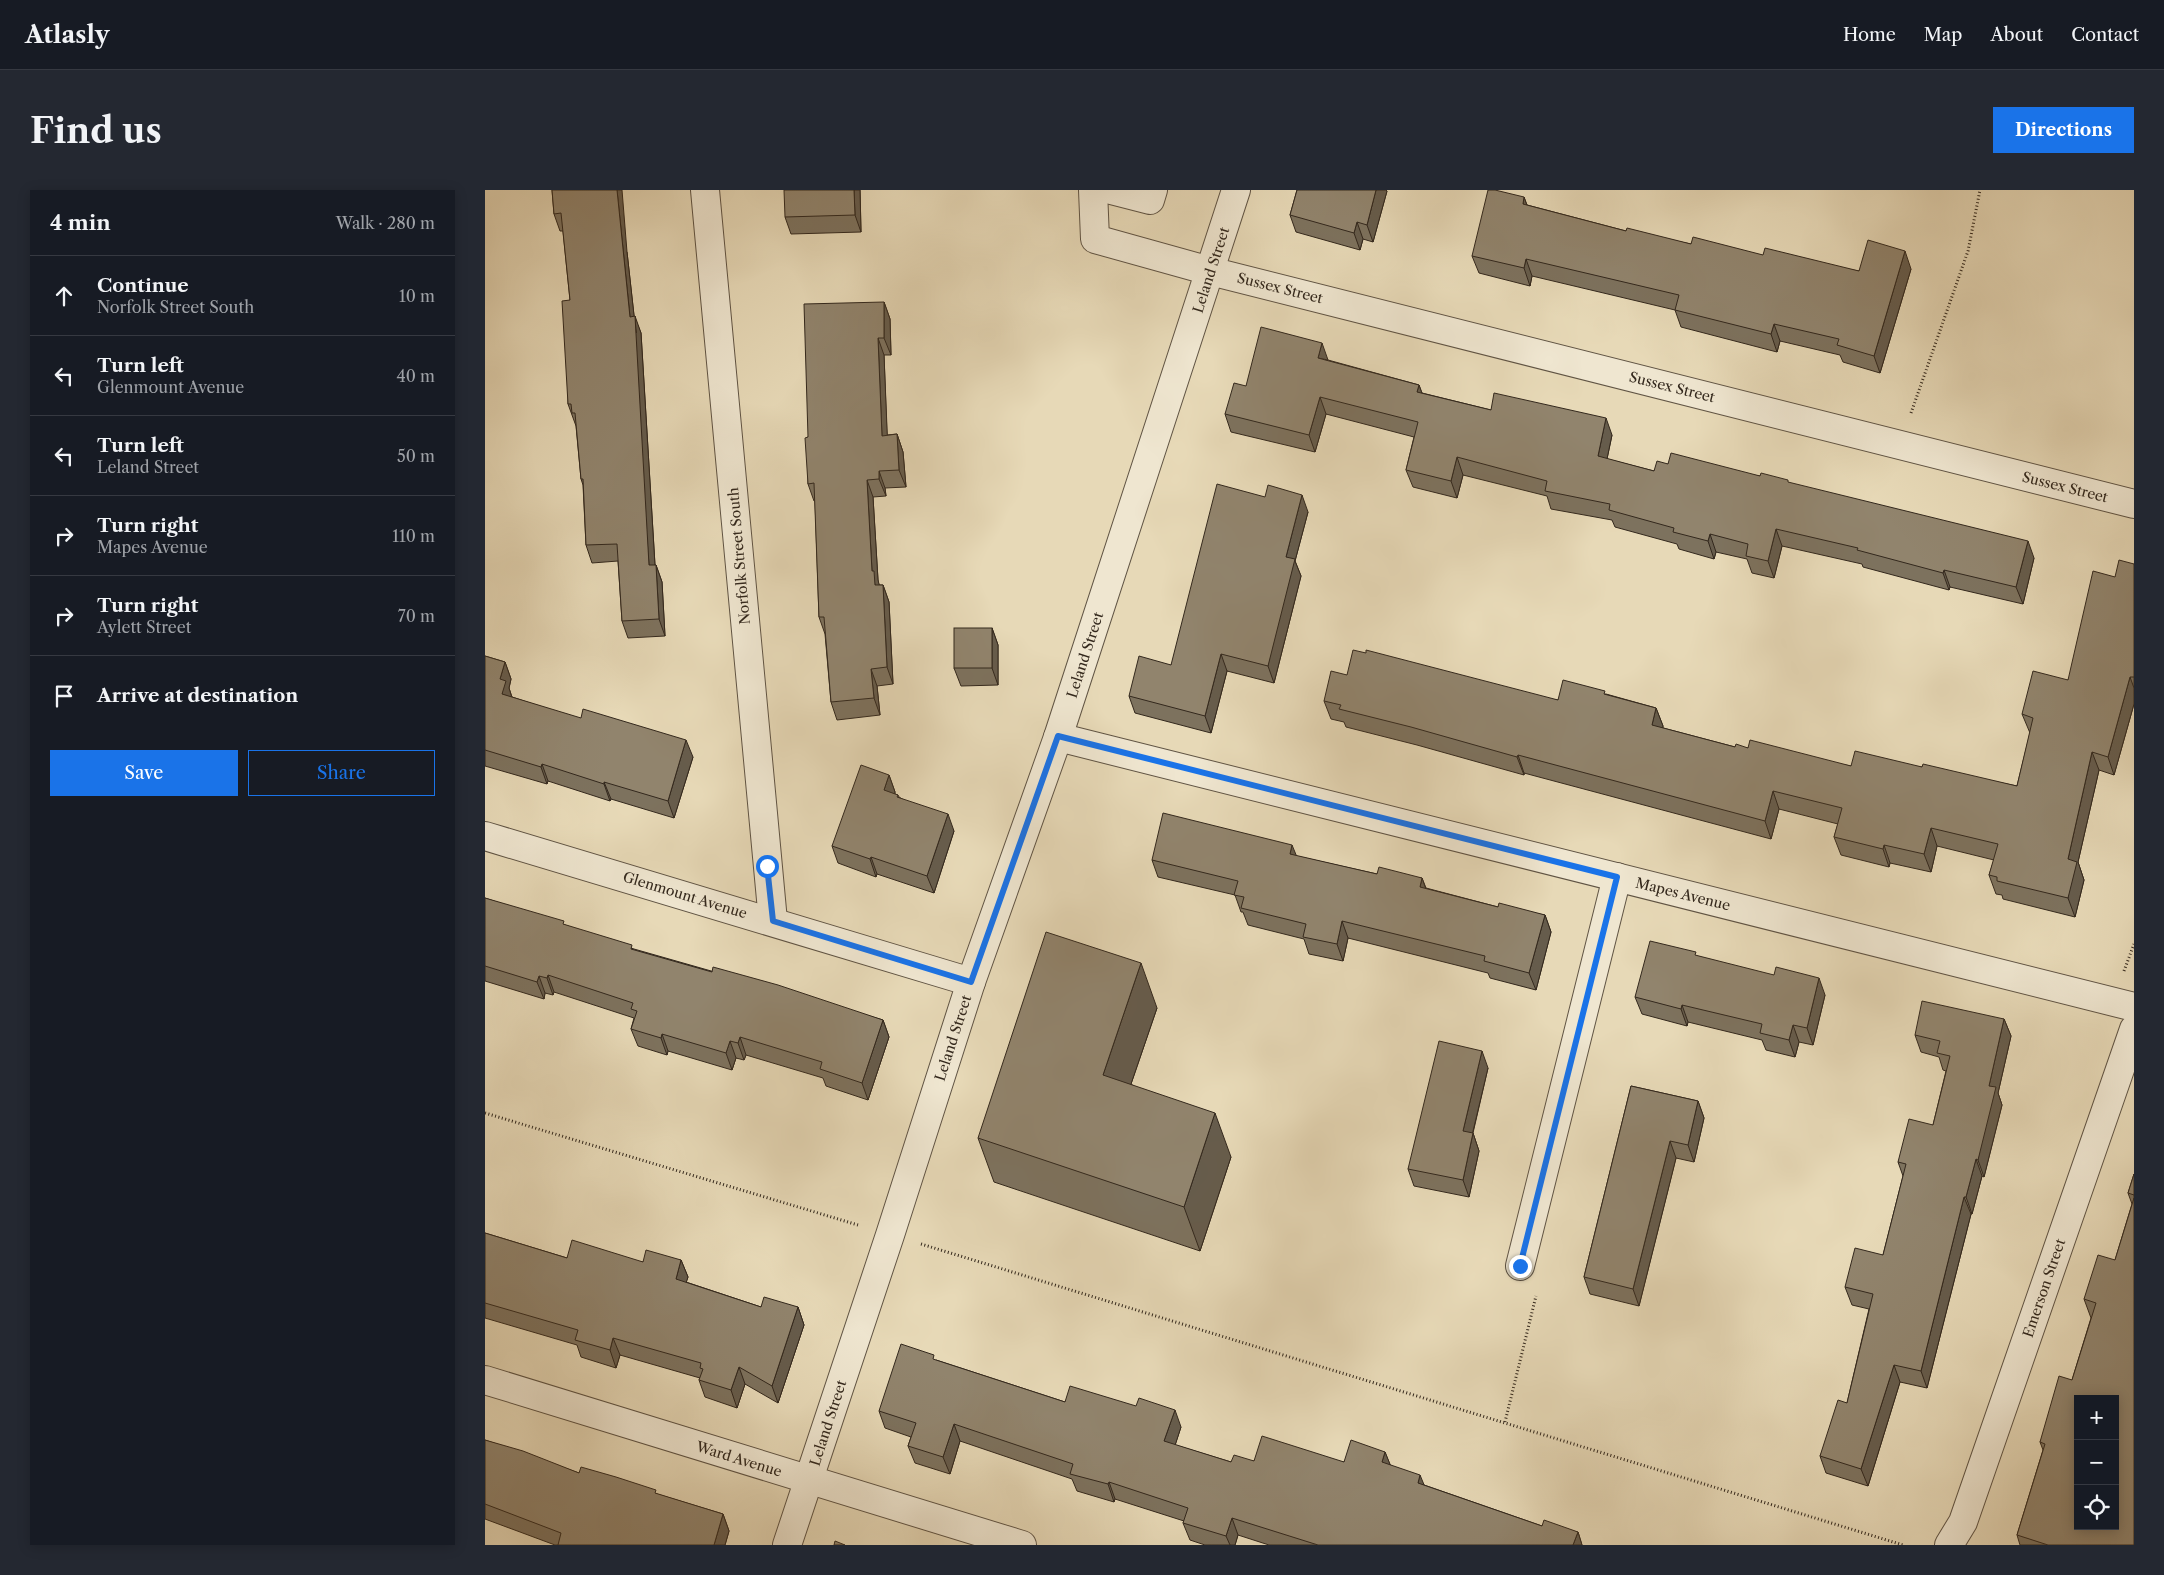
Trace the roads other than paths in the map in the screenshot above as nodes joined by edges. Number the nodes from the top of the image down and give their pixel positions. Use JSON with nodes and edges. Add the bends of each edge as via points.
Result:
{"nodes":[{"id":1,"x":705,"y":190,"type":"edge"},
{"id":2,"x":1093,"y":190,"type":"edge"},
{"id":3,"x":1111,"y":190,"type":"edge"},
{"id":4,"x":1153,"y":190,"type":"edge"},
{"id":5,"x":1236,"y":190,"type":"edge"},
{"id":6,"x":1211,"y":271,"type":"junction"},
{"id":7,"x":2134,"y":504,"type":"edge"},
{"id":8,"x":1058,"y":736,"type":"junction"},
{"id":9,"x":485,"y":836,"type":"edge"},
{"id":10,"x":1617,"y":877,"type":"junction"},
{"id":11,"x":773,"y":921,"type":"junction"},
{"id":12,"x":971,"y":982,"type":"junction"},
{"id":13,"x":2134,"y":1007,"type":"edge"},
{"id":14,"x":2134,"y":1029,"type":"edge"},
{"id":15,"x":1520,"y":1266,"type":"dead end"},
{"id":16,"x":485,"y":1380,"type":"edge"},
{"id":17,"x":809,"y":1480,"type":"junction"},
{"id":18,"x":787,"y":1545,"type":"edge"},
{"id":19,"x":1023,"y":1545,"type":"edge"},
{"id":20,"x":1949,"y":1545,"type":"edge"}],
"edges":[{"from":1,"to":11,"type":"street","name":"Norfolk Street South"},
{"from":2,"to":6,"type":"street","name":"Sussex Street","via":[[1095,239]]},
{"from":3,"to":4,"type":"street","via":[[1150,200]]},
{"from":5,"to":6,"type":"street","name":"Leland Street"},
{"from":6,"to":7,"type":"street","name":"Sussex Street"},
{"from":6,"to":8,"type":"street","name":"Leland Street"},
{"from":8,"to":10,"type":"street","name":"Mapes Avenue"},
{"from":8,"to":12,"type":"street","name":"Leland Street"},
{"from":9,"to":11,"type":"street","name":"Glenmount Avenue"},
{"from":10,"to":13,"type":"street","name":"Mapes Avenue"},
{"from":10,"to":15,"type":"street"},
{"from":11,"to":12,"type":"street","name":"Glenmount Avenue"},
{"from":12,"to":17,"type":"street","name":"Leland Street"},
{"from":14,"to":20,"type":"street","name":"Emerson Street","via":[[1963,1522]]},
{"from":16,"to":17,"type":"street","name":"Ward Avenue"},
{"from":17,"to":18,"type":"street","name":"Leland Street"},
{"from":17,"to":19,"type":"street","name":"Ward Avenue"}]}
